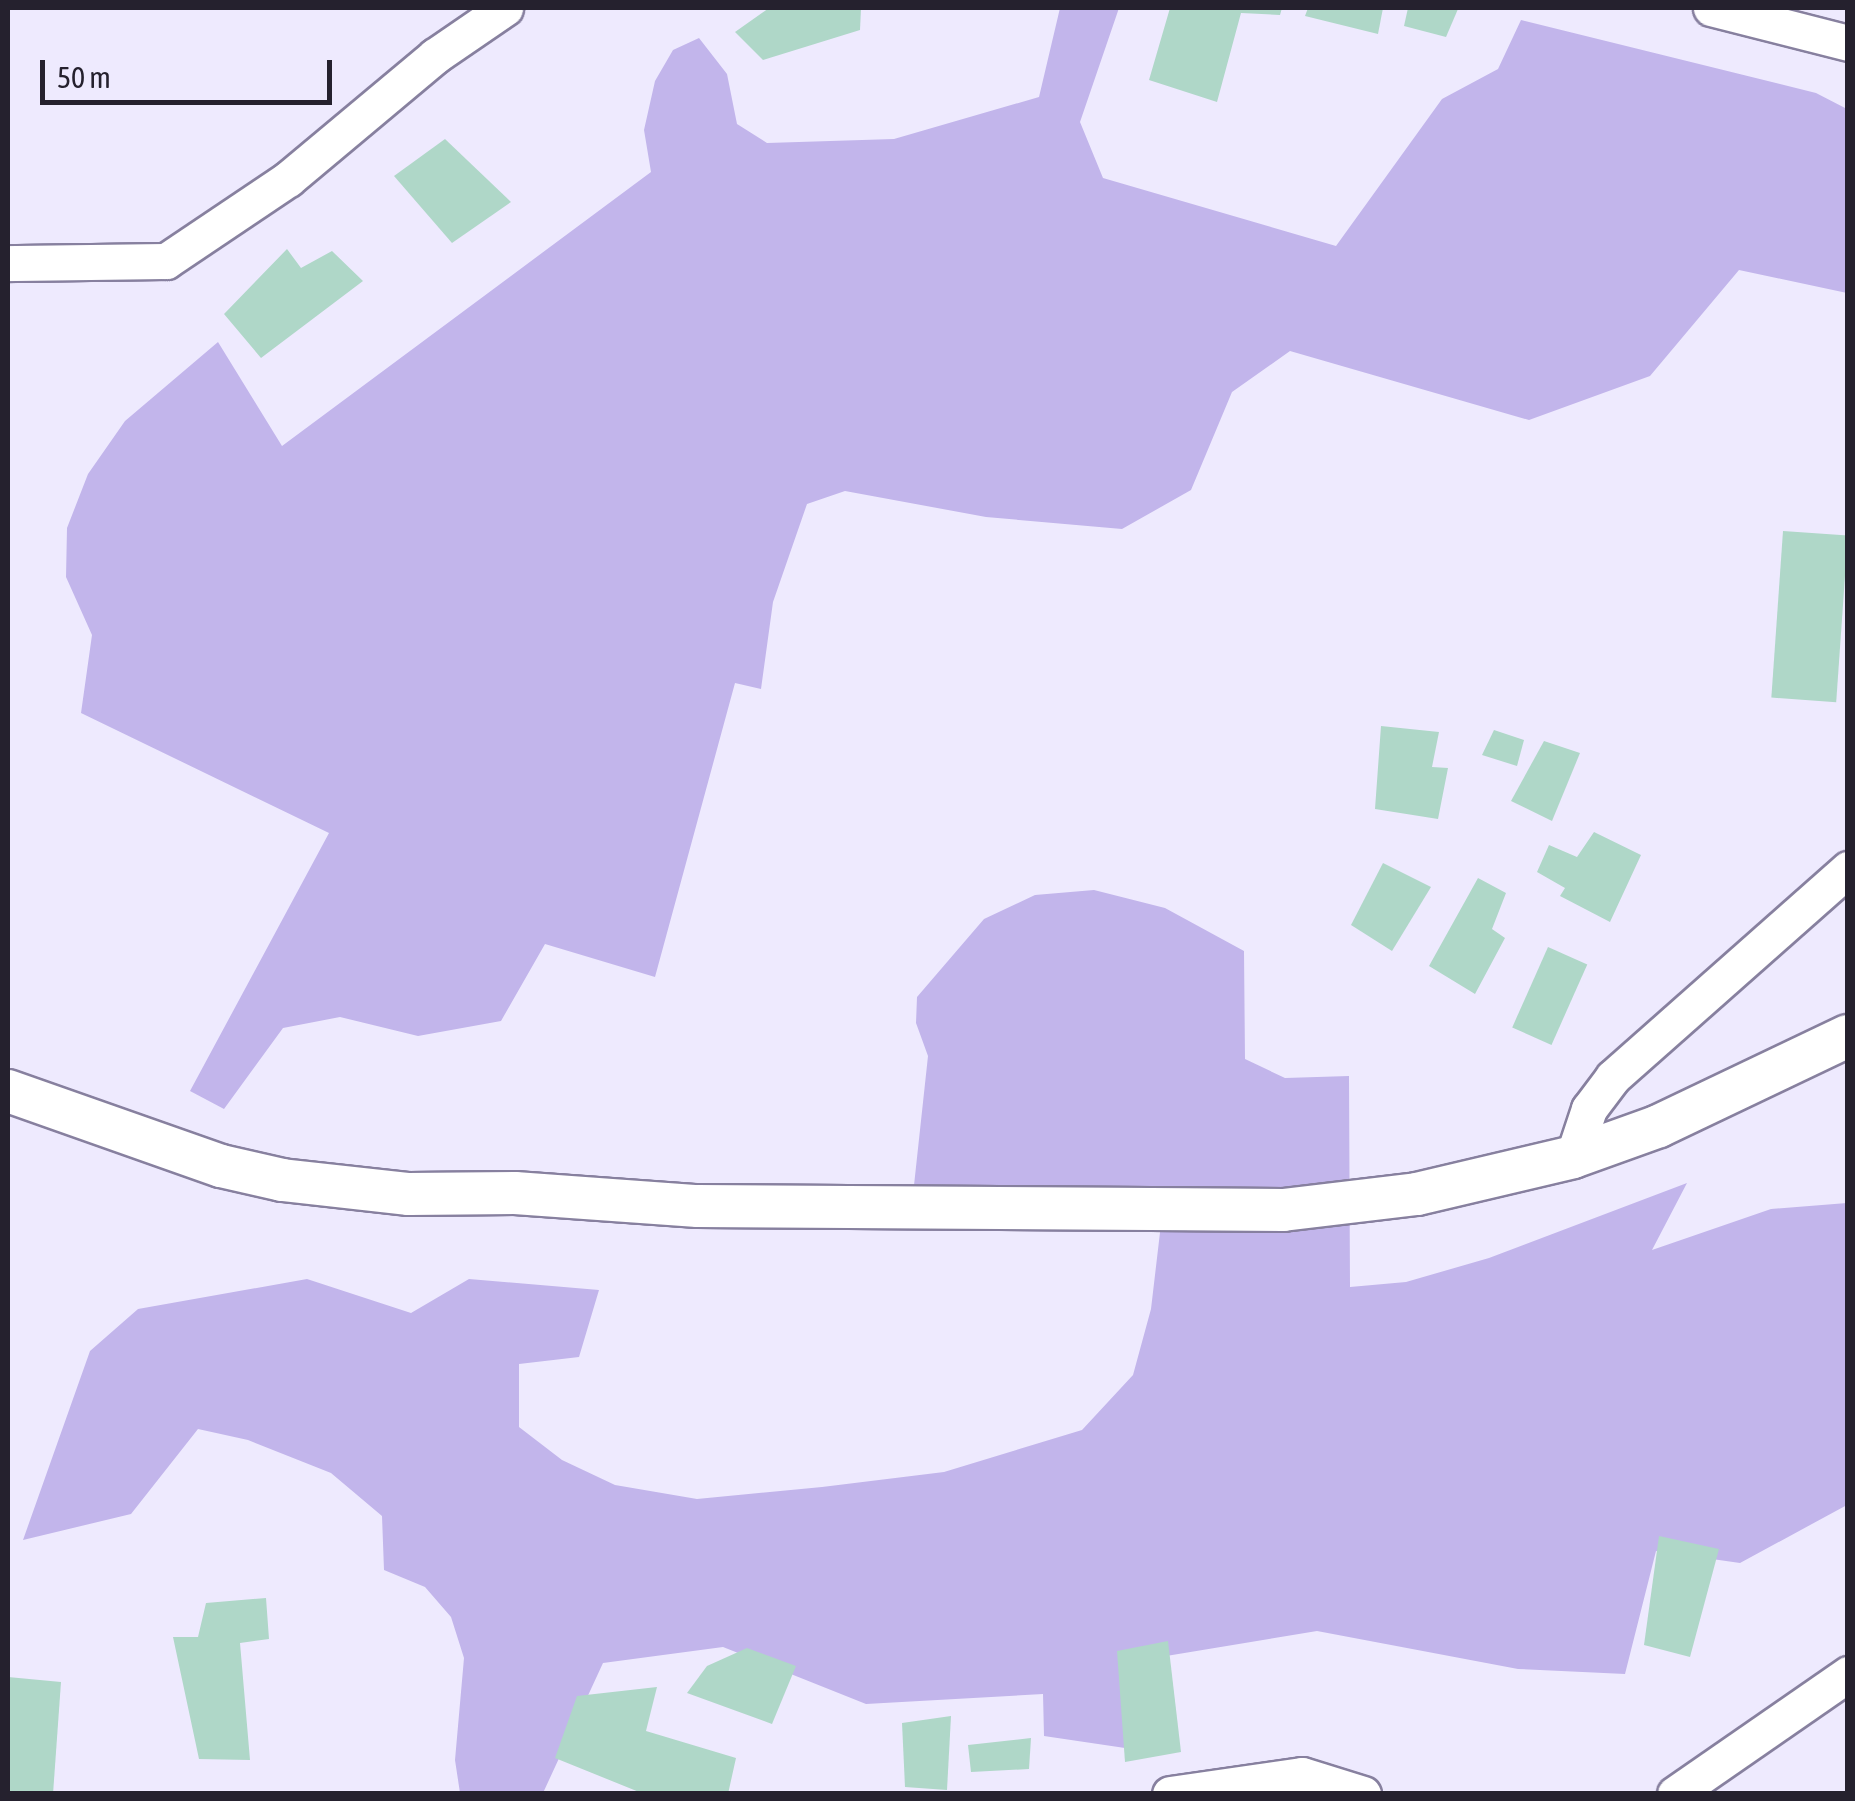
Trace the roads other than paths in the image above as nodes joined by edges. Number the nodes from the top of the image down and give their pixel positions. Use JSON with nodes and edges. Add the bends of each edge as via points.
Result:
{"nodes":[{"id":1,"x":505,"y":8,"type":"edge"},
{"id":2,"x":1711,"y":8,"type":"edge"},
{"id":3,"x":1848,"y":43,"type":"edge"},
{"id":4,"x":8,"y":263,"type":"edge"},
{"id":5,"x":1848,"y":869,"type":"edge"},
{"id":6,"x":1848,"y":1036,"type":"edge"},
{"id":7,"x":8,"y":1091,"type":"edge"},
{"id":8,"x":1574,"y":1157,"type":"junction"},
{"id":9,"x":1848,"y":1674,"type":"edge"},
{"id":10,"x":1170,"y":1794,"type":"edge"},
{"id":11,"x":1362,"y":1794,"type":"edge"},
{"id":12,"x":1675,"y":1794,"type":"edge"}],
"edges":[{"from":1,"to":4,"type":"street","via":[[435,56],[288,179],[166,262]]},
{"from":2,"to":3,"type":"street"},
{"from":5,"to":8,"type":"street","via":[[1612,1077],[1589,1109]]},
{"from":6,"to":8,"type":"street","via":[[1659,1126]]},
{"from":7,"to":8,"type":"street","via":[[160,1148],[282,1180],[409,1194],[516,1193],[698,1206],[1337,1208]]},
{"from":9,"to":12,"type":"street"},
{"from":10,"to":11,"type":"street","via":[[1302,1774]]}]}
